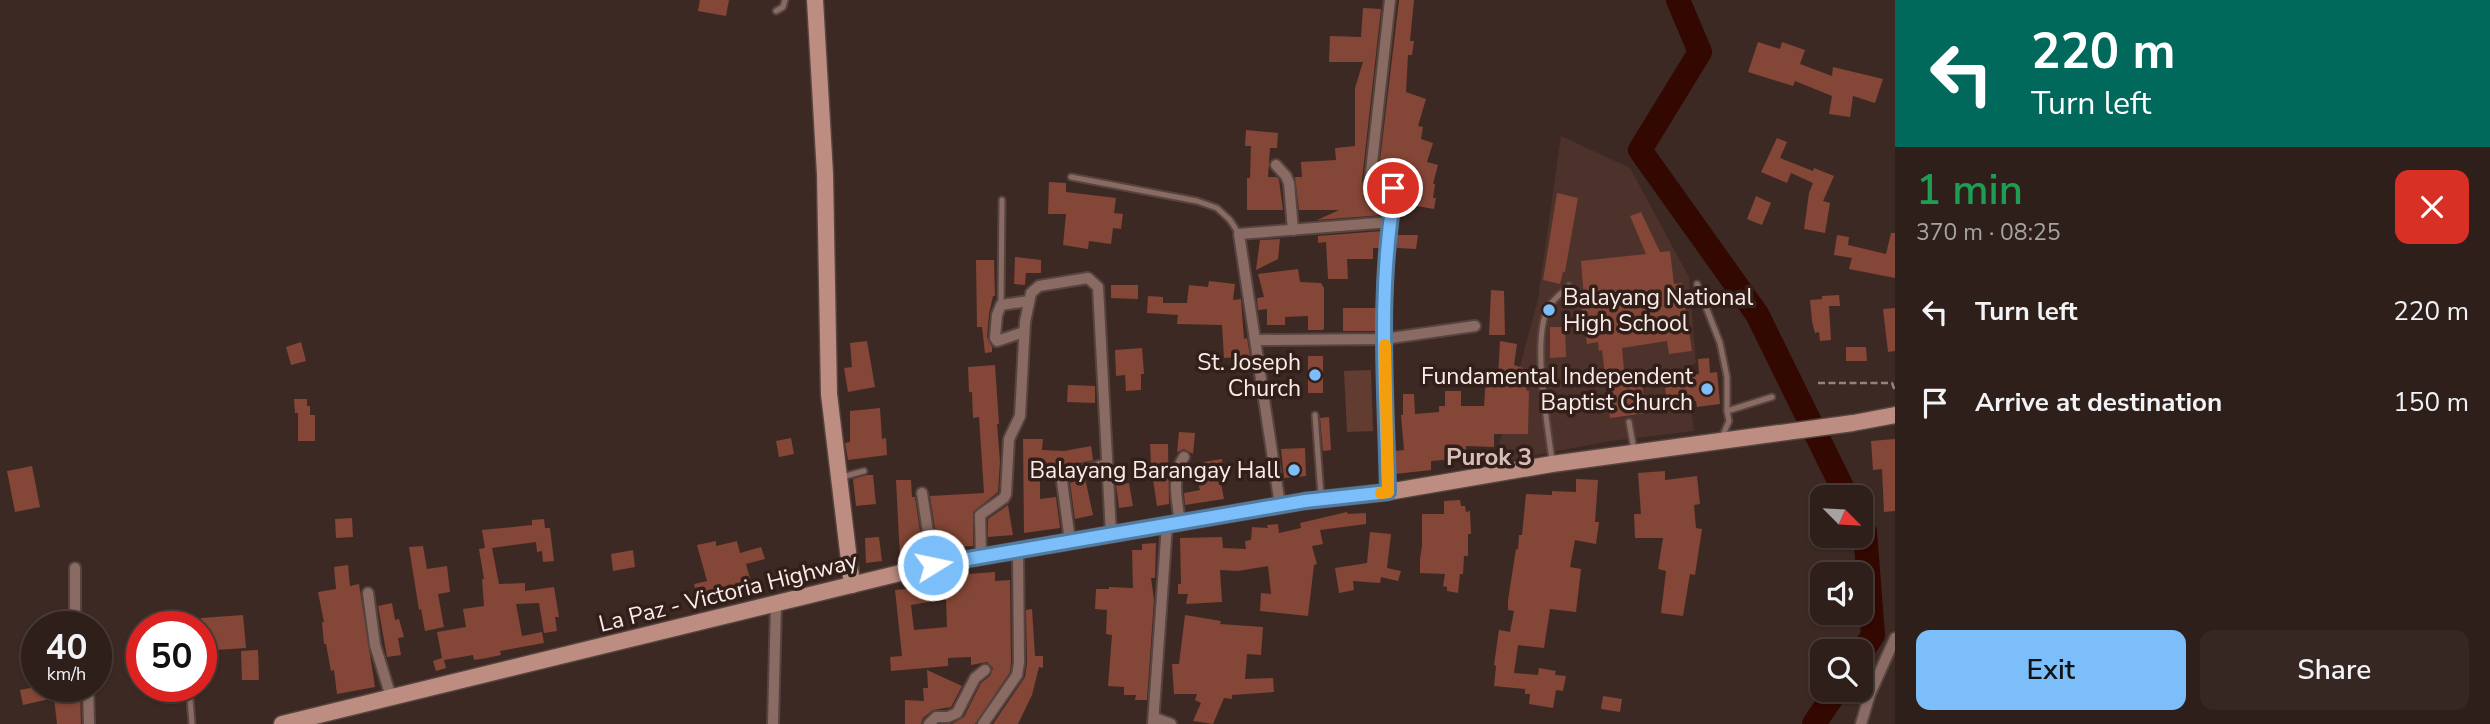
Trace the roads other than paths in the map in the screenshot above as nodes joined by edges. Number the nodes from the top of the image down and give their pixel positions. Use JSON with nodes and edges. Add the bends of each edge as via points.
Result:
{"nodes":[{"id":1,"x":786,"y":0,"type":"edge"},
{"id":2,"x":815,"y":0,"type":"edge"},
{"id":3,"x":1390,"y":0,"type":"edge"},
{"id":4,"x":776,"y":11,"type":"dead end"},
{"id":5,"x":1276,"y":165,"type":"dead end"},
{"id":6,"x":1072,"y":177,"type":"dead end"},
{"id":7,"x":1002,"y":200,"type":"dead end"},
{"id":8,"x":1390,"y":222,"type":"junction"},
{"id":9,"x":1293,"y":230,"type":"junction"},
{"id":10,"x":1239,"y":234,"type":"junction"},
{"id":11,"x":1697,"y":284,"type":"dead end"},
{"id":12,"x":1569,"y":286,"type":"dead end"},
{"id":13,"x":1029,"y":301,"type":"junction"},
{"id":14,"x":1001,"y":305,"type":"junction"},
{"id":15,"x":1475,"y":327,"type":"dead end"},
{"id":16,"x":1024,"y":332,"type":"junction"},
{"id":17,"x":1384,"y":339,"type":"junction"},
{"id":18,"x":1256,"y":340,"type":"junction"},
{"id":19,"x":1772,"y":397,"type":"dead end"},
{"id":20,"x":1727,"y":411,"type":"junction"},
{"id":21,"x":1315,"y":415,"type":"dead end"},
{"id":22,"x":1895,"y":415,"type":"edge"},
{"id":23,"x":1629,"y":422,"type":"dead end"},
{"id":24,"x":1721,"y":439,"type":"junction"},
{"id":25,"x":1634,"y":452,"type":"junction"},
{"id":26,"x":1184,"y":457,"type":"dead end"},
{"id":27,"x":1107,"y":464,"type":"junction"},
{"id":28,"x":1552,"y":464,"type":"junction"},
{"id":29,"x":864,"y":471,"type":"dead end"},
{"id":30,"x":839,"y":477,"type":"junction"},
{"id":31,"x":1388,"y":492,"type":"junction"},
{"id":32,"x":922,"y":493,"type":"dead end"},
{"id":33,"x":1321,"y":499,"type":"junction"},
{"id":34,"x":1280,"y":505,"type":"junction"},
{"id":35,"x":1174,"y":523,"type":"junction"},
{"id":36,"x":1111,"y":534,"type":"junction"},
{"id":37,"x":1070,"y":541,"type":"junction"},
{"id":38,"x":1018,"y":550,"type":"junction"},
{"id":39,"x":981,"y":556,"type":"junction"},
{"id":40,"x":933,"y":565,"type":"junction"},
{"id":41,"x":75,"y":568,"type":"dead end"},
{"id":42,"x":852,"y":585,"type":"junction"},
{"id":43,"x":368,"y":593,"type":"dead end"},
{"id":44,"x":776,"y":604,"type":"junction"},
{"id":45,"x":75,"y":611,"type":"edge"},
{"id":46,"x":1895,"y":638,"type":"edge"},
{"id":47,"x":985,"y":670,"type":"dead end"},
{"id":48,"x":391,"y":697,"type":"junction"},
{"id":49,"x":88,"y":702,"type":"edge"},
{"id":50,"x":190,"y":702,"type":"edge"},
{"id":51,"x":1154,"y":721,"type":"edge"},
{"id":52,"x":89,"y":724,"type":"edge"},
{"id":53,"x":192,"y":724,"type":"edge"},
{"id":54,"x":282,"y":724,"type":"edge"},
{"id":55,"x":773,"y":724,"type":"edge"},
{"id":56,"x":929,"y":724,"type":"edge"},
{"id":57,"x":983,"y":724,"type":"edge"},
{"id":58,"x":1171,"y":724,"type":"edge"},
{"id":59,"x":1861,"y":724,"type":"edge"}],
"edges":[{"from":1,"to":4,"type":"lane"},
{"from":2,"to":30,"type":"main road","via":[[825,174],[829,394]]},
{"from":3,"to":8,"type":"street","via":[[1370,181],[1395,191]]},
{"from":5,"to":9,"type":"street","via":[[1289,183]]},
{"from":6,"to":10,"type":"lane","via":[[1197,201],[1217,208]]},
{"from":7,"to":14,"type":"lane"},
{"from":8,"to":9,"type":"street"},
{"from":8,"to":17,"type":"street"},
{"from":9,"to":10,"type":"street"},
{"from":10,"to":18,"type":"street"},
{"from":11,"to":20,"type":"lane","via":[[1720,343]]},
{"from":12,"to":28,"type":"lane","via":[[1548,306],[1542,331],[1540,352]]},
{"from":13,"to":14,"type":"street"},
{"from":13,"to":16,"type":"street"},
{"from":13,"to":27,"type":"street","via":[[1039,286],[1088,278],[1098,287]]},
{"from":14,"to":16,"type":"street","via":[[997,341]]},
{"from":15,"to":17,"type":"street"},
{"from":16,"to":39,"type":"street","via":[[1020,416],[1009,439],[1006,494],[980,515]]},
{"from":17,"to":18,"type":"street"},
{"from":17,"to":31,"type":"street"},
{"from":18,"to":34,"type":"street"},
{"from":19,"to":20,"type":"lane"},
{"from":20,"to":24,"type":"lane","via":[[1729,421]]},
{"from":21,"to":33,"type":"lane"},
{"from":22,"to":24,"type":"main road","name":"La Paz - Victoria Highway"},
{"from":23,"to":25,"type":"lane"},
{"from":24,"to":25,"type":"main road","name":"La Paz - Victoria Highway"},
{"from":25,"to":28,"type":"main road","name":"La Paz - Victoria Highway"},
{"from":26,"to":35,"type":"street","via":[[1178,465]]},
{"from":27,"to":36,"type":"street"},
{"from":27,"to":37,"type":"street","via":[[1063,478]]},
{"from":28,"to":31,"type":"main road","name":"La Paz - Victoria Highway"},
{"from":29,"to":30,"type":"lane"},
{"from":30,"to":42,"type":"main road"},
{"from":31,"to":33,"type":"main road","name":"La Paz - Victoria Highway"},
{"from":32,"to":40,"type":"street"},
{"from":33,"to":34,"type":"main road","name":"La Paz - Victoria Highway"},
{"from":34,"to":35,"type":"main road","name":"La Paz - Victoria Highway"},
{"from":35,"to":36,"type":"main road","name":"La Paz - Victoria Highway"},
{"from":35,"to":51,"type":"street"},
{"from":36,"to":37,"type":"main road","name":"La Paz - Victoria Highway"},
{"from":37,"to":38,"type":"main road","name":"La Paz - Victoria Highway"},
{"from":38,"to":39,"type":"main road","name":"La Paz - Victoria Highway"},
{"from":38,"to":57,"type":"street","via":[[1017,675]]},
{"from":39,"to":40,"type":"main road","name":"La Paz - Victoria Highway"},
{"from":40,"to":42,"type":"main road","name":"La Paz - Victoria Highway"},
{"from":41,"to":45,"type":"street"},
{"from":42,"to":44,"type":"main road","name":"La Paz - Victoria Highway"},
{"from":43,"to":48,"type":"street","via":[[375,645]]},
{"from":44,"to":48,"type":"main road","name":"La Paz - Victoria Highway"},
{"from":44,"to":55,"type":"street"},
{"from":46,"to":59,"type":"street"},
{"from":47,"to":56,"type":"street","via":[[975,678],[957,713],[936,717]]},
{"from":48,"to":54,"type":"main road","name":"La Paz - Victoria Highway"},
{"from":49,"to":52,"type":"street"},
{"from":50,"to":53,"type":"lane"},
{"from":51,"to":58,"type":"street"}]}
